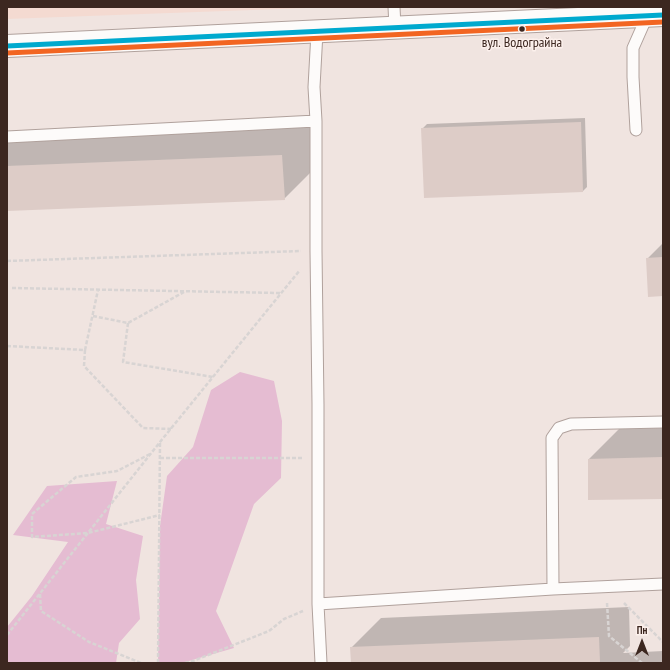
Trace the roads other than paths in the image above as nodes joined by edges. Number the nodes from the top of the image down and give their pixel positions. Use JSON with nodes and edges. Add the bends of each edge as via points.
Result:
{"nodes":[{"id":1,"x":653,"y":12,"type":"edge"},
{"id":2,"x":394,"y":17,"type":"edge"},
{"id":3,"x":318,"y":32,"type":"junction"},
{"id":4,"x":7,"y":46,"type":"edge"},
{"id":5,"x":316,"y":121,"type":"junction"},
{"id":6,"x":636,"y":130,"type":"dead end"},
{"id":7,"x":7,"y":137,"type":"edge"},
{"id":8,"x":663,"y":422,"type":"edge"},
{"id":9,"x":663,"y":584,"type":"edge"},
{"id":10,"x":553,"y":589,"type":"junction"},
{"id":11,"x":318,"y":604,"type":"junction"},
{"id":12,"x":321,"y":663,"type":"edge"}],
"edges":[{"from":1,"to":2,"type":"street"},
{"from":1,"to":6,"type":"lane","via":[[633,48]]},
{"from":2,"to":3,"type":"street"},
{"from":3,"to":4,"type":"street"},
{"from":3,"to":5,"type":"lane","via":[[314,86]]},
{"from":5,"to":7,"type":"lane"},
{"from":5,"to":11,"type":"lane"},
{"from":8,"to":10,"type":"lane","via":[[571,424],[559,428],[552,438]]},
{"from":9,"to":10,"type":"lane"},
{"from":10,"to":11,"type":"lane"},
{"from":11,"to":12,"type":"lane"}]}
